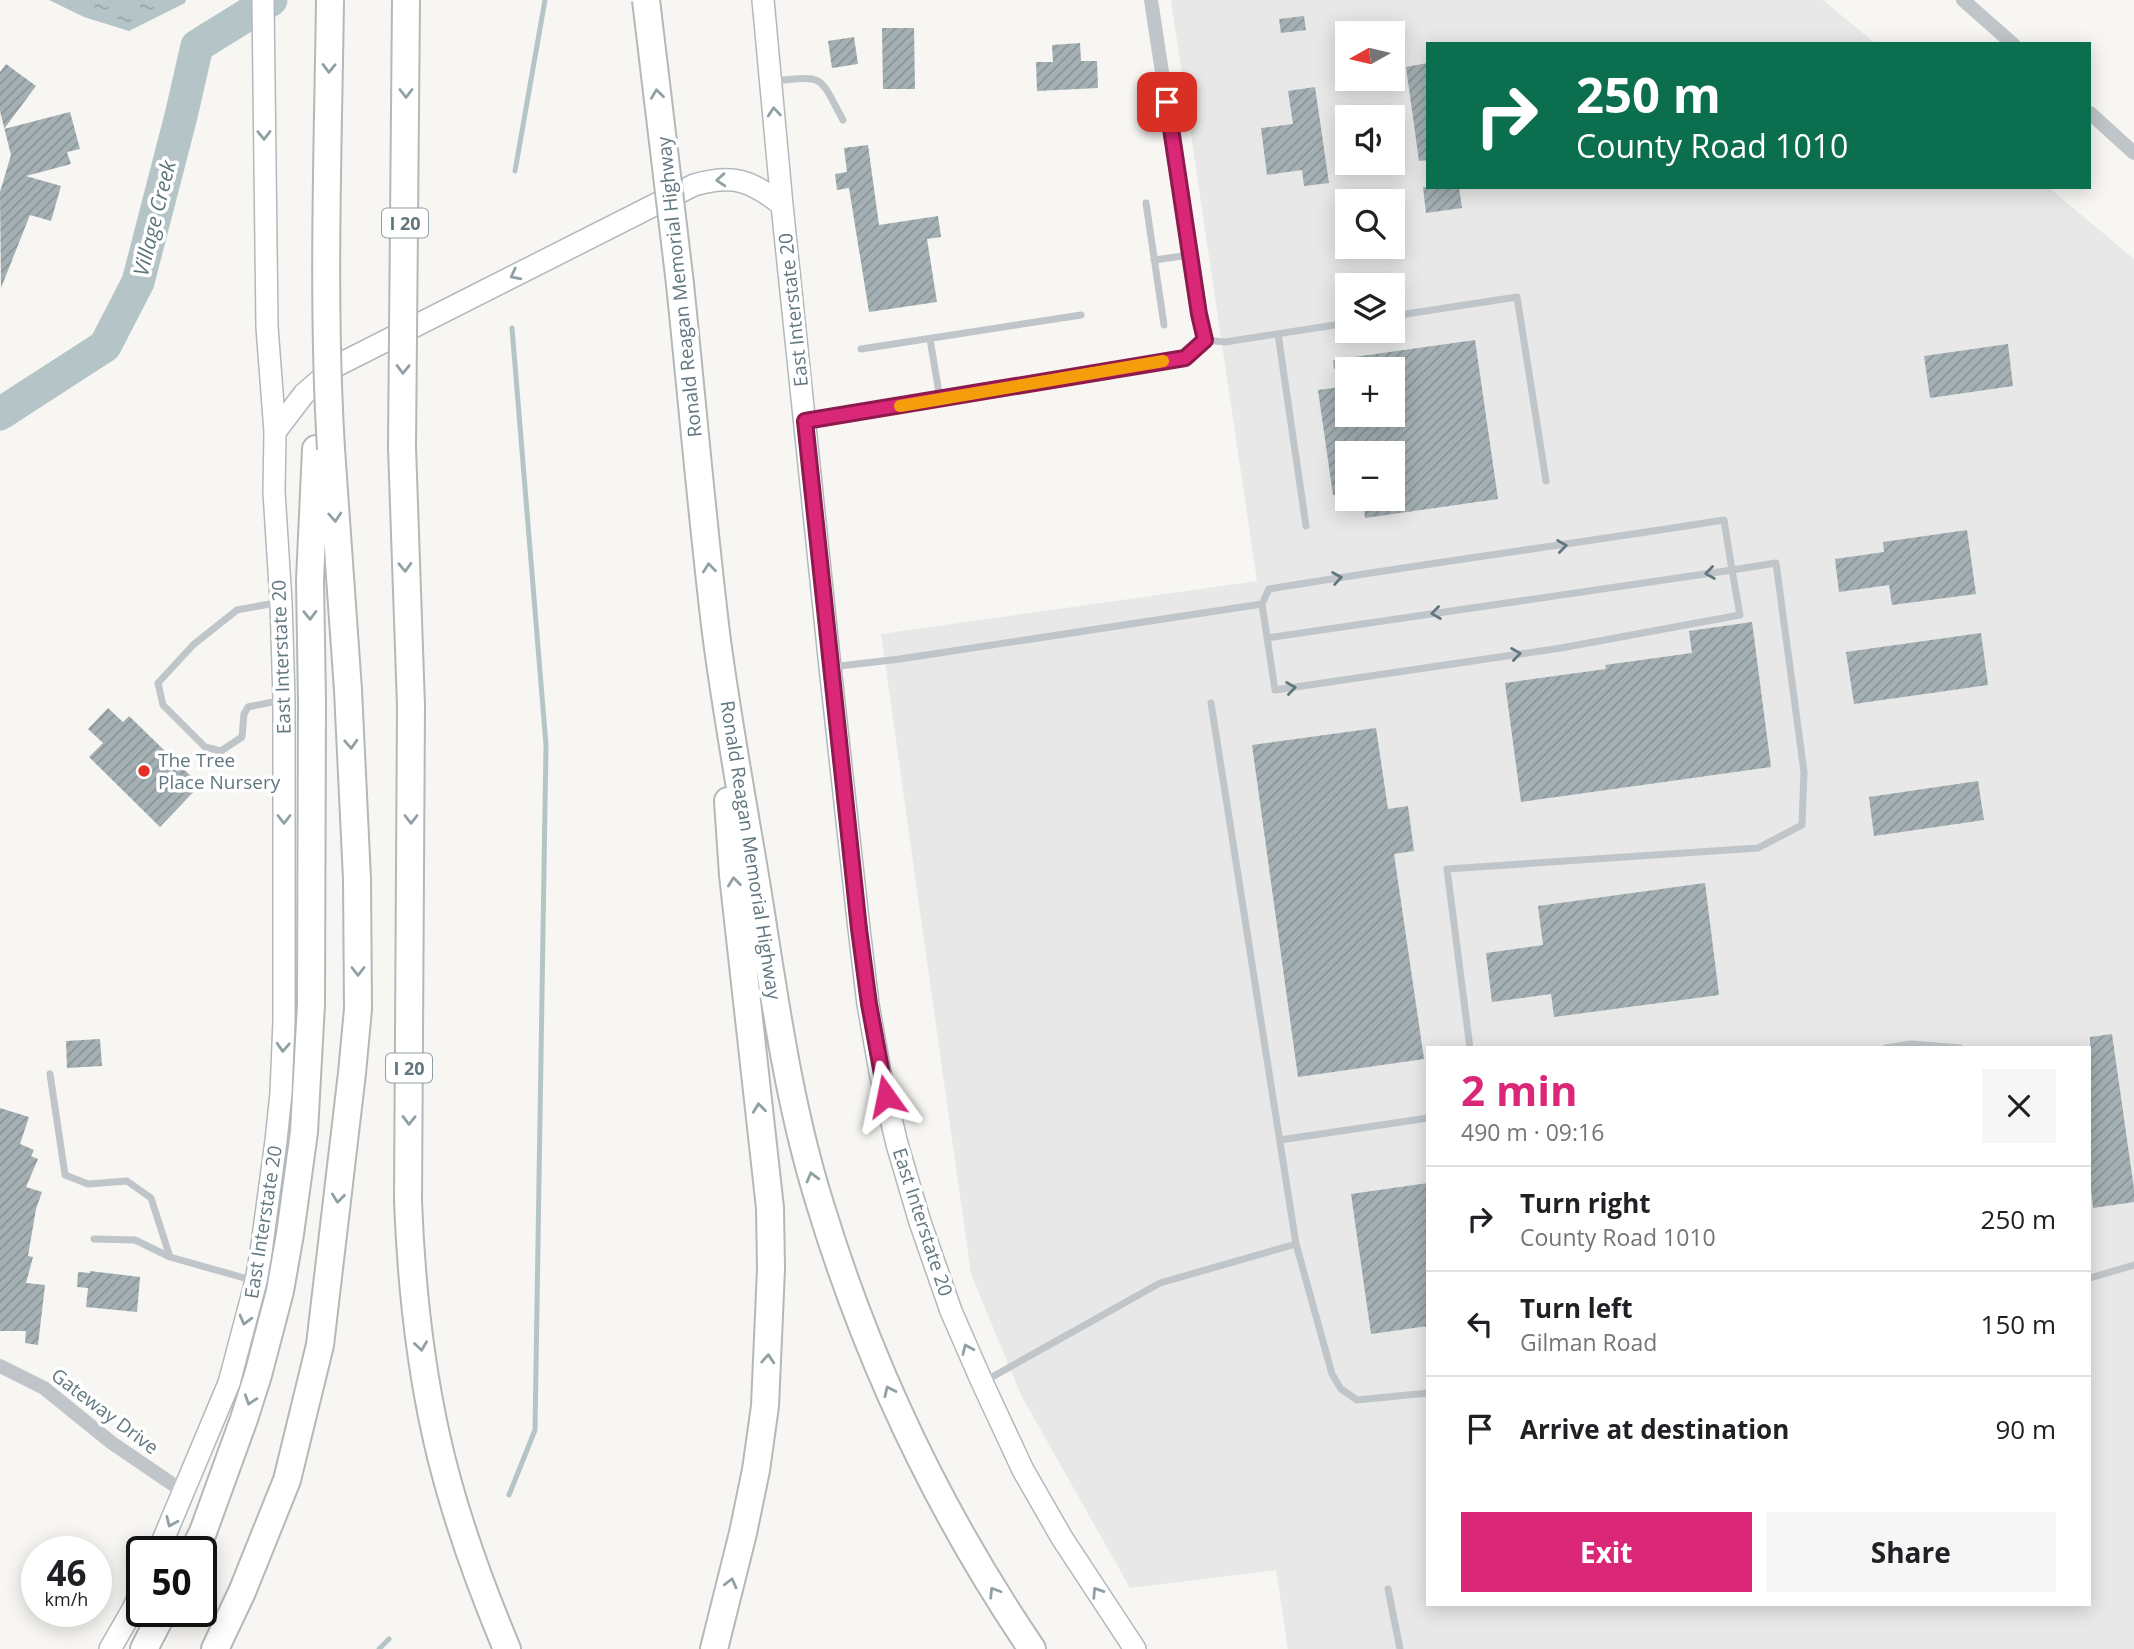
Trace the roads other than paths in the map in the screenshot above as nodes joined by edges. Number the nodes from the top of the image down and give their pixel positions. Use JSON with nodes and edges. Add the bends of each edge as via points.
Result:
{"nodes":[{"id":1,"x":331,"y":0,"type":"edge"},
{"id":2,"x":406,"y":0,"type":"edge"},
{"id":3,"x":646,"y":0,"type":"edge"},
{"id":4,"x":763,"y":0,"type":"edge"},
{"id":5,"x":1151,"y":0,"type":"edge"},
{"id":6,"x":1963,"y":0,"type":"edge"},
{"id":7,"x":263,"y":9,"type":"edge"},
{"id":8,"x":2011,"y":42,"type":"edge"},
{"id":9,"x":771,"y":75,"type":"junction"},
{"id":10,"x":2091,"y":114,"type":"edge"},
{"id":11,"x":844,"y":120,"type":"dead end"},
{"id":12,"x":2134,"y":153,"type":"edge"},
{"id":13,"x":1146,"y":203,"type":"dead end"},
{"id":14,"x":782,"y":205,"type":"junction"},
{"id":15,"x":1190,"y":255,"type":"junction"},
{"id":16,"x":1154,"y":260,"type":"junction"},
{"id":17,"x":1405,"y":314,"type":"edge"},
{"id":18,"x":1081,"y":315,"type":"dead end"},
{"id":19,"x":1164,"y":325,"type":"dead end"},
{"id":20,"x":1335,"y":325,"type":"edge"},
{"id":21,"x":1278,"y":334,"type":"junction"},
{"id":22,"x":930,"y":338,"type":"junction"},
{"id":23,"x":1205,"y":340,"type":"junction"},
{"id":24,"x":861,"y":349,"type":"dead end"},
{"id":25,"x":940,"y":399,"type":"junction"},
{"id":26,"x":805,"y":421,"type":"junction"},
{"id":27,"x":275,"y":432,"type":"junction"},
{"id":28,"x":323,"y":449,"type":"junction"},
{"id":29,"x":1546,"y":481,"type":"dead end"},
{"id":30,"x":1306,"y":526,"type":"dead end"},
{"id":31,"x":1732,"y":570,"type":"junction"},
{"id":32,"x":281,"y":602,"type":"junction"},
{"id":33,"x":1262,"y":604,"type":"junction"},
{"id":34,"x":716,"y":635,"type":"junction"},
{"id":35,"x":1267,"y":638,"type":"junction"},
{"id":36,"x":830,"y":667,"type":"junction"},
{"id":37,"x":284,"y":699,"type":"junction"},
{"id":38,"x":1211,"y":703,"type":"dead end"},
{"id":39,"x":1470,"y":1046,"type":"edge"},
{"id":40,"x":1899,"y":1046,"type":"edge"},
{"id":41,"x":1936,"y":1046,"type":"edge"},
{"id":42,"x":51,"y":1074,"type":"dead end"},
{"id":43,"x":1426,"y":1118,"type":"edge"},
{"id":44,"x":1280,"y":1140,"type":"junction"},
{"id":45,"x":94,"y":1239,"type":"dead end"},
{"id":46,"x":1296,"y":1244,"type":"junction"},
{"id":47,"x":170,"y":1257,"type":"junction"},
{"id":48,"x":2134,"y":1265,"type":"edge"},
{"id":49,"x":2091,"y":1278,"type":"edge"},
{"id":50,"x":256,"y":1281,"type":"junction"},
{"id":51,"x":0,"y":1366,"type":"edge"},
{"id":52,"x":982,"y":1382,"type":"junction"},
{"id":53,"x":1426,"y":1393,"type":"edge"},
{"id":54,"x":184,"y":1492,"type":"junction"},
{"id":55,"x":165,"y":1536,"type":"edge"},
{"id":56,"x":201,"y":1536,"type":"edge"},
{"id":57,"x":1388,"y":1589,"type":"dead end"},
{"id":58,"x":126,"y":1621,"type":"edge"},
{"id":59,"x":155,"y":1627,"type":"edge"},
{"id":60,"x":110,"y":1649,"type":"edge"},
{"id":61,"x":144,"y":1649,"type":"edge"},
{"id":62,"x":215,"y":1649,"type":"edge"},
{"id":63,"x":507,"y":1649,"type":"edge"},
{"id":64,"x":714,"y":1649,"type":"edge"},
{"id":65,"x":1032,"y":1649,"type":"edge"},
{"id":66,"x":1135,"y":1649,"type":"edge"},
{"id":67,"x":1400,"y":1649,"type":"edge"}],
"edges":[{"from":1,"to":28,"type":"highway","one_way":true,"bridge":true},
{"from":2,"to":63,"type":"highway","number":"I 20","one_way":true,"bridge":true,"via":[[401,474],[411,705],[410,1258],[436,1437],[483,1592]]},
{"from":34,"to":3,"type":"highway","name":"Ronald Reagan Memorial Highway","one_way":true,"bridge":true},
{"from":4,"to":9,"type":"main road","name":"East Interstate 20"},
{"from":5,"to":15,"type":"street"},
{"from":6,"to":8,"type":"street"},
{"from":7,"to":27,"type":"main road","name":"East Interstate 20","one_way":true,"via":[[267,327]]},
{"from":9,"to":11,"type":"lane","via":[[822,83]]},
{"from":14,"to":9,"type":"main road","name":"East Interstate 20","one_way":true},
{"from":10,"to":12,"type":"street"},
{"from":13,"to":16,"type":"lane"},
{"from":14,"to":26,"type":"main road","name":"East Interstate 20"},
{"from":14,"to":27,"type":"main road","one_way":true,"via":[[761,188],[732,178],[694,185],[336,366],[304,394]]},
{"from":15,"to":16,"type":"lane"},
{"from":15,"to":23,"type":"street"},
{"from":16,"to":19,"type":"lane"},
{"from":17,"to":29,"type":"lane","via":[[1517,297]]},
{"from":18,"to":22,"type":"lane"},
{"from":20,"to":21,"type":"lane"},
{"from":21,"to":23,"type":"lane","via":[[1225,342]]},
{"from":21,"to":30,"type":"lane"},
{"from":22,"to":24,"type":"lane"},
{"from":22,"to":25,"type":"lane"},
{"from":23,"to":25,"type":"street","via":[[1185,358]]},
{"from":25,"to":26,"type":"street"},
{"from":26,"to":36,"type":"main road","name":"East Interstate 20"},
{"from":27,"to":32,"type":"main road","name":"East Interstate 20"},
{"from":28,"to":56,"type":"highway","one_way":true,"via":[[310,580],[311,1004],[303,1144],[282,1279],[258,1375]]},
{"from":28,"to":62,"type":"highway","one_way":true,"via":[[348,690],[358,1009],[320,1345],[287,1480]]},
{"from":33,"to":31,"type":"lane","one_way":true,"via":[[1269,589],[1724,520]]},
{"from":31,"to":35,"type":"lane","one_way":true},
{"from":35,"to":31,"type":"lane","one_way":true,"via":[[1275,690],[1289,688],[1561,648],[1740,615]]},
{"from":31,"to":39,"type":"lane","via":[[1776,564],[1804,772],[1802,825],[1758,848],[1447,869]]},
{"from":32,"to":37,"type":"main road","name":"East Interstate 20"},
{"from":32,"to":37,"type":"lane","via":[[237,610],[193,645],[158,683],[163,705],[205,747],[221,751],[242,737],[248,707]]},
{"from":33,"to":35,"type":"lane"},
{"from":33,"to":36,"type":"lane"},
{"from":64,"to":34,"type":"highway","one_way":true,"via":[[757,1470],[765,1406],[771,1269],[770,1209],[733,874]]},
{"from":65,"to":34,"type":"highway","name":"Ronald Reagan Memorial Highway","one_way":true,"via":[[965,1545],[907,1430],[853,1304],[820,1204],[802,1139],[775,997]]},
{"from":52,"to":36,"type":"main road","name":"East Interstate 20","one_way":true,"via":[[920,1222],[880,1072]]},
{"from":37,"to":50,"type":"main road","name":"East Interstate 20","one_way":true,"via":[[284,1021],[276,1141]]},
{"from":38,"to":44,"type":"lane"},
{"from":40,"to":41,"type":"lane"},
{"from":42,"to":47,"type":"lane","via":[[65,1175],[88,1184],[127,1181],[152,1198]]},
{"from":43,"to":44,"type":"lane"},
{"from":44,"to":46,"type":"lane"},
{"from":45,"to":47,"type":"lane","via":[[135,1240]]},
{"from":46,"to":52,"type":"lane","via":[[1160,1283]]},
{"from":46,"to":53,"type":"lane","via":[[1332,1374],[1341,1389],[1357,1400]]},
{"from":47,"to":50,"type":"lane"},
{"from":48,"to":49,"type":"lane"},
{"from":50,"to":54,"type":"main road","name":"East Interstate 20","one_way":true,"via":[[229,1383]]},
{"from":51,"to":54,"type":"street","name":"Gateway Drive","via":[[44,1388]]},
{"from":66,"to":52,"type":"main road","name":"East Interstate 20","one_way":true,"via":[[1055,1527]]},
{"from":54,"to":55,"type":"main road","name":"East Interstate 20","one_way":true},
{"from":57,"to":67,"type":"lane"},
{"from":58,"to":60,"type":"main road"},
{"from":59,"to":61,"type":"highway"}]}
